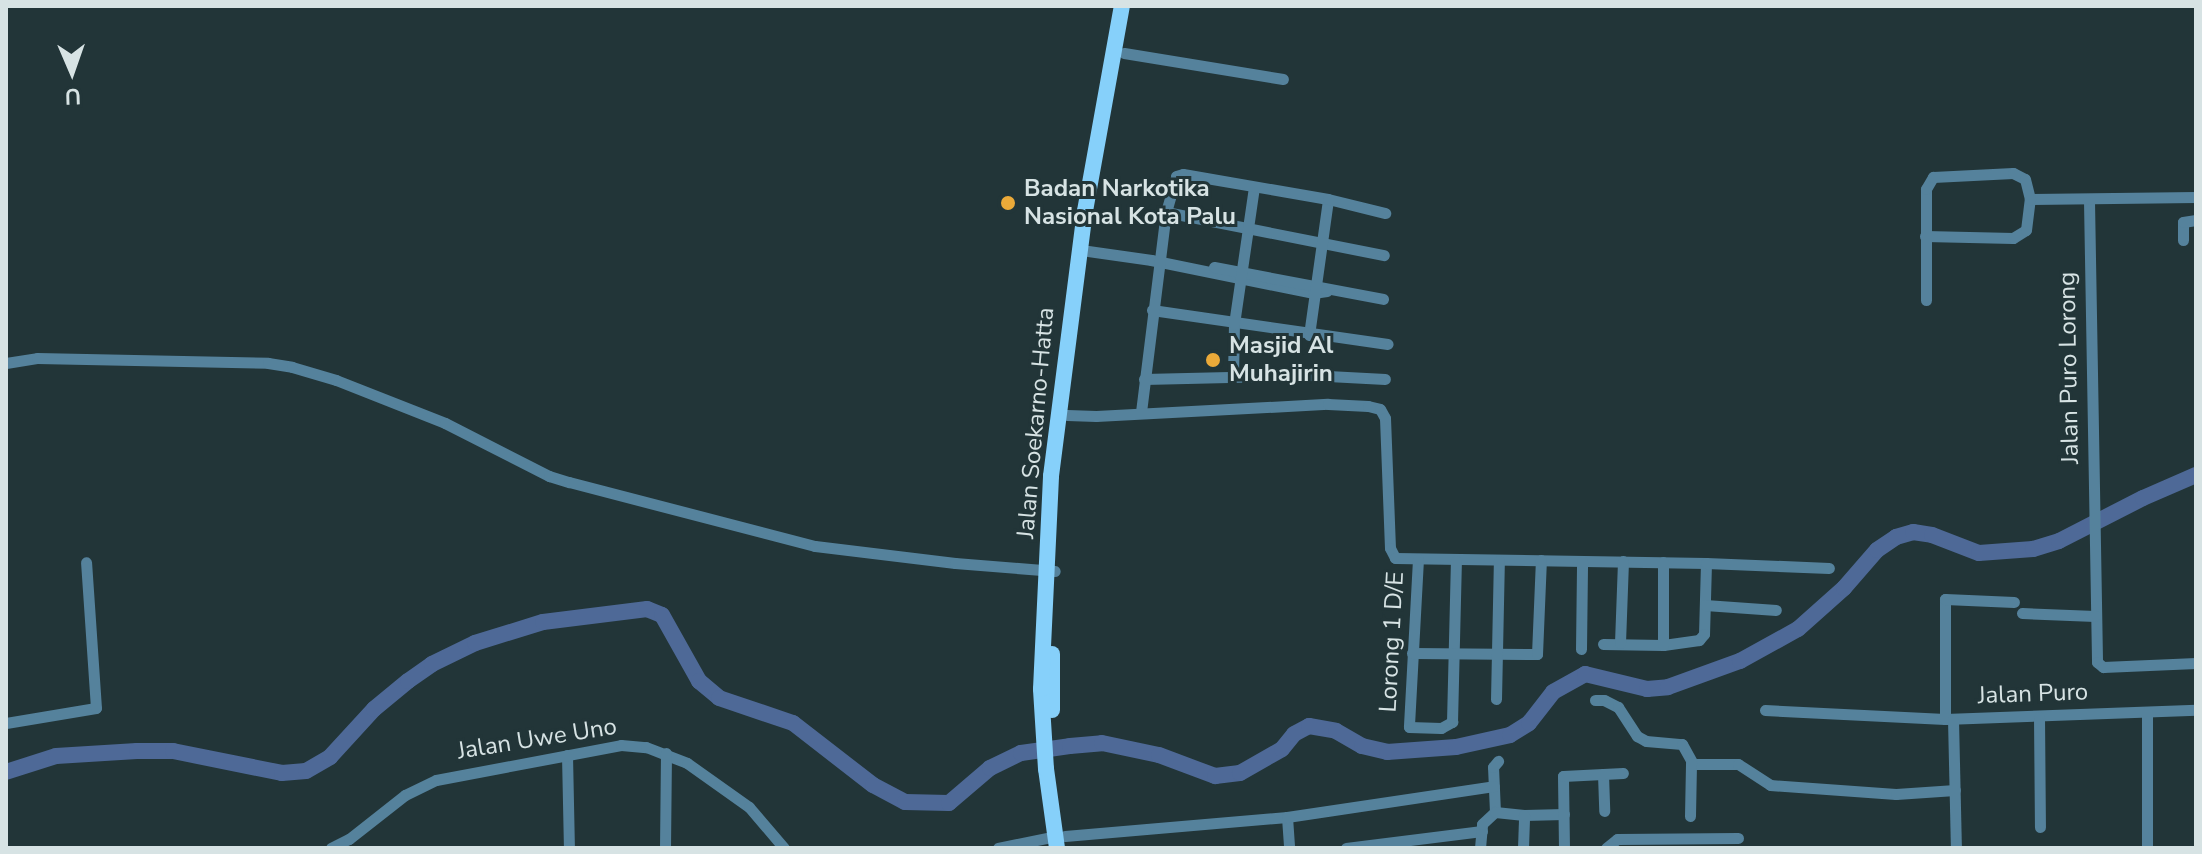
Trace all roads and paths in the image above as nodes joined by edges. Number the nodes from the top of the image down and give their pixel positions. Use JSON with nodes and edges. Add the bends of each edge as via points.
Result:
{"nodes":[{"id":1,"x":1122,"y":6,"type":"edge"},
{"id":2,"x":1133,"y":6,"type":"edge"},
{"id":3,"x":1124,"y":53,"type":"junction"},
{"id":4,"x":1283,"y":79,"type":"dead end"},
{"id":5,"x":1112,"y":84,"type":"junction"},
{"id":6,"x":1254,"y":187,"type":"junction"},
{"id":7,"x":2196,"y":197,"type":"edge"},
{"id":8,"x":1328,"y":199,"type":"junction"},
{"id":9,"x":2030,"y":199,"type":"junction"},
{"id":10,"x":2089,"y":201,"type":"junction"},
{"id":11,"x":1166,"y":212,"type":"junction"},
{"id":12,"x":1385,"y":213,"type":"dead end"},
{"id":13,"x":2196,"y":220,"type":"edge"},
{"id":14,"x":1247,"y":229,"type":"junction"},
{"id":15,"x":1925,"y":236,"type":"junction"},
{"id":16,"x":2183,"y":240,"type":"dead end"},
{"id":17,"x":1322,"y":244,"type":"junction"},
{"id":18,"x":1088,"y":251,"type":"junction"},
{"id":19,"x":1384,"y":255,"type":"dead end"},
{"id":20,"x":1157,"y":260,"type":"junction"},
{"id":21,"x":1240,"y":276,"type":"junction"},
{"id":22,"x":1319,"y":290,"type":"junction"},
{"id":23,"x":1383,"y":299,"type":"dead end"},
{"id":24,"x":1926,"y":300,"type":"dead end"},
{"id":25,"x":1076,"y":303,"type":"junction"},
{"id":26,"x":1152,"y":310,"type":"junction"},
{"id":27,"x":1234,"y":324,"type":"junction"},
{"id":28,"x":1309,"y":335,"type":"junction"},
{"id":29,"x":1388,"y":344,"type":"dead end"},
{"id":30,"x":6,"y":363,"type":"edge"},
{"id":31,"x":1233,"y":376,"type":"junction"},
{"id":32,"x":1144,"y":379,"type":"junction"},
{"id":33,"x":1385,"y":379,"type":"dead end"},
{"id":34,"x":1141,"y":412,"type":"junction"},
{"id":35,"x":1067,"y":415,"type":"junction"},
{"id":36,"x":1418,"y":559,"type":"junction"},
{"id":37,"x":1541,"y":560,"type":"junction"},
{"id":38,"x":1456,"y":561,"type":"junction"},
{"id":39,"x":1499,"y":561,"type":"junction"},
{"id":40,"x":1582,"y":561,"type":"junction"},
{"id":41,"x":1623,"y":561,"type":"junction"},
{"id":42,"x":86,"y":562,"type":"dead end"},
{"id":43,"x":1663,"y":562,"type":"junction"},
{"id":44,"x":1706,"y":563,"type":"junction"},
{"id":45,"x":1829,"y":568,"type":"dead end"},
{"id":46,"x":1051,"y":570,"type":"junction"},
{"id":47,"x":2014,"y":602,"type":"dead end"},
{"id":48,"x":1705,"y":605,"type":"junction"},
{"id":49,"x":1776,"y":610,"type":"dead end"},
{"id":50,"x":2022,"y":613,"type":"dead end"},
{"id":51,"x":2095,"y":616,"type":"junction"},
{"id":52,"x":1620,"y":643,"type":"junction"},
{"id":53,"x":1603,"y":644,"type":"dead end"},
{"id":54,"x":1663,"y":645,"type":"junction"},
{"id":55,"x":1581,"y":649,"type":"dead end"},
{"id":56,"x":1454,"y":651,"type":"junction"},
{"id":57,"x":1497,"y":651,"type":"junction"},
{"id":58,"x":1412,"y":653,"type":"junction"},
{"id":59,"x":2196,"y":663,"type":"edge"},
{"id":60,"x":1496,"y":699,"type":"dead end"},
{"id":61,"x":1595,"y":700,"type":"dead end"},
{"id":62,"x":1765,"y":710,"type":"dead end"},
{"id":63,"x":2196,"y":710,"type":"edge"},
{"id":64,"x":2147,"y":712,"type":"junction"},
{"id":65,"x":2039,"y":717,"type":"junction"},
{"id":66,"x":1949,"y":719,"type":"junction"},
{"id":67,"x":6,"y":723,"type":"edge"},
{"id":68,"x":666,"y":753,"type":"junction"},
{"id":69,"x":567,"y":755,"type":"junction"},
{"id":70,"x":1498,"y":761,"type":"dead end"},
{"id":71,"x":1691,"y":762,"type":"junction"},
{"id":72,"x":1623,"y":773,"type":"dead end"},
{"id":73,"x":1603,"y":774,"type":"junction"},
{"id":74,"x":1494,"y":786,"type":"junction"},
{"id":75,"x":1955,"y":790,"type":"junction"},
{"id":76,"x":1604,"y":811,"type":"dead end"},
{"id":77,"x":1495,"y":812,"type":"junction"},
{"id":78,"x":1564,"y":814,"type":"junction"},
{"id":79,"x":1524,"y":815,"type":"junction"},
{"id":80,"x":1690,"y":816,"type":"dead end"},
{"id":81,"x":1287,"y":817,"type":"junction"},
{"id":82,"x":2040,"y":827,"type":"dead end"},
{"id":83,"x":1482,"y":831,"type":"junction"},
{"id":84,"x":1738,"y":838,"type":"dead end"},
{"id":85,"x":1061,"y":842,"type":"edge"},
{"id":86,"x":1385,"y":846,"type":"edge"},
{"id":87,"x":331,"y":848,"type":"edge"},
{"id":88,"x":569,"y":848,"type":"edge"},
{"id":89,"x":665,"y":848,"type":"edge"},
{"id":90,"x":784,"y":848,"type":"edge"},
{"id":91,"x":998,"y":848,"type":"edge"},
{"id":92,"x":1289,"y":848,"type":"edge"},
{"id":93,"x":1346,"y":848,"type":"edge"},
{"id":94,"x":1480,"y":848,"type":"edge"},
{"id":95,"x":1523,"y":848,"type":"edge"},
{"id":96,"x":1564,"y":848,"type":"edge"},
{"id":97,"x":1606,"y":848,"type":"edge"},
{"id":98,"x":1956,"y":848,"type":"edge"},
{"id":99,"x":2147,"y":848,"type":"edge"}],
"edges":[{"from":1,"to":5,"type":"main road","name":"Jalan Soekarno-Hatta"},
{"from":2,"to":3,"type":"main road","name":"Jalan Soekarno-Hatta"},
{"from":3,"to":4,"type":"street"},
{"from":3,"to":5,"type":"main road","name":"Jalan Soekarno-Hatta"},
{"from":5,"to":18,"type":"main road","name":"Jalan Soekarno-Hatta"},
{"from":5,"to":25,"type":"main road","name":"Jalan Soekarno-Hatta"},
{"from":6,"to":8,"type":"street"},
{"from":6,"to":11,"type":"street","via":[[1178,174]]},
{"from":6,"to":14,"type":"street"},
{"from":7,"to":10,"type":"street"},
{"from":8,"to":12,"type":"street"},
{"from":8,"to":17,"type":"street"},
{"from":9,"to":10,"type":"street"},
{"from":9,"to":15,"type":"street","via":[[2026,230],[2013,238]]},
{"from":9,"to":15,"type":"street","via":[[2025,179],[2013,173],[1937,174],[1926,189]]},
{"from":10,"to":51,"type":"street","name":"Jalan Puro Lorong"},
{"from":11,"to":14,"type":"street"},
{"from":11,"to":20,"type":"street"},
{"from":13,"to":16,"type":"street","via":[[2183,222]]},
{"from":14,"to":17,"type":"street"},
{"from":14,"to":21,"type":"street"},
{"from":15,"to":24,"type":"street"},
{"from":17,"to":19,"type":"street"},
{"from":17,"to":22,"type":"street"},
{"from":18,"to":20,"type":"street"},
{"from":18,"to":25,"type":"main road","name":"Jalan Soekarno-Hatta"},
{"from":20,"to":21,"type":"street"},
{"from":20,"to":26,"type":"street"},
{"from":21,"to":22,"type":"street"},
{"from":21,"to":27,"type":"street"},
{"from":22,"to":23,"type":"street"},
{"from":22,"to":28,"type":"street"},
{"from":25,"to":35,"type":"main road","name":"Jalan Soekarno-Hatta"},
{"from":25,"to":46,"type":"main road","name":"Jalan Soekarno-Hatta","via":[[1055,429]]},
{"from":26,"to":27,"type":"street"},
{"from":26,"to":32,"type":"street"},
{"from":27,"to":28,"type":"street"},
{"from":27,"to":31,"type":"street"},
{"from":28,"to":29,"type":"street"},
{"from":30,"to":46,"type":"street","via":[[37,358],[292,367],[445,423],[569,482],[815,546]]},
{"from":31,"to":32,"type":"street"},
{"from":31,"to":33,"type":"street"},
{"from":32,"to":34,"type":"street"},
{"from":34,"to":35,"type":"street"},
{"from":34,"to":36,"type":"street","via":[[1328,404],[1380,409],[1385,418],[1392,555]]},
{"from":35,"to":46,"type":"main road","name":"Jalan Soekarno-Hatta"},
{"from":36,"to":38,"type":"street"},
{"from":36,"to":58,"type":"street","name":"Lorong 1 D/E"},
{"from":37,"to":39,"type":"street"},
{"from":37,"to":40,"type":"street"},
{"from":37,"to":57,"type":"street","via":[[1537,654]]},
{"from":38,"to":39,"type":"street"},
{"from":38,"to":56,"type":"street"},
{"from":39,"to":57,"type":"street"},
{"from":40,"to":41,"type":"street"},
{"from":40,"to":55,"type":"street"},
{"from":41,"to":43,"type":"street"},
{"from":41,"to":52,"type":"street"},
{"from":42,"to":67,"type":"street","via":[[96,708]]},
{"from":43,"to":44,"type":"street"},
{"from":43,"to":54,"type":"street"},
{"from":44,"to":45,"type":"street"},
{"from":44,"to":48,"type":"street"},
{"from":46,"to":85,"type":"main road","name":"Jalan Soekarno-Hatta","via":[[1041,651]]},
{"from":47,"to":66,"type":"street","via":[[1945,599]]},
{"from":48,"to":49,"type":"street"},
{"from":48,"to":54,"type":"street","via":[[1702,637],[1694,643]]},
{"from":50,"to":51,"type":"street"},
{"from":51,"to":59,"type":"street","name":"Jalan Puro Lorong","via":[[2100,666]]},
{"from":52,"to":53,"type":"street"},
{"from":52,"to":54,"type":"street"},
{"from":56,"to":57,"type":"street"},
{"from":56,"to":58,"type":"street"},
{"from":56,"to":58,"type":"street","name":"Lorong 1 D/E","via":[[1452,722],[1441,728],[1409,727]]},
{"from":57,"to":60,"type":"street"},
{"from":61,"to":71,"type":"street","via":[[1618,707],[1646,741],[1687,747]]},
{"from":62,"to":66,"type":"street"},
{"from":63,"to":64,"type":"street","name":"Jalan Puro"},
{"from":64,"to":65,"type":"street","name":"Jalan Puro"},
{"from":64,"to":99,"type":"street"},
{"from":65,"to":66,"type":"street","name":"Jalan Puro"},
{"from":65,"to":82,"type":"street"},
{"from":66,"to":75,"type":"street","name":"Jalan Puro"},
{"from":68,"to":69,"type":"street","name":"Jalan Uwe Uno","via":[[621,745]]},
{"from":68,"to":89,"type":"street"},
{"from":68,"to":90,"type":"street","name":"Jalan Uwe Uno","via":[[749,807]]},
{"from":69,"to":87,"type":"street","name":"Jalan Uwe Uno","via":[[436,780],[405,795]]},
{"from":69,"to":88,"type":"street"},
{"from":70,"to":74,"type":"street"},
{"from":71,"to":75,"type":"street","via":[[1738,764],[1775,785],[1896,794]]},
{"from":71,"to":80,"type":"street"},
{"from":72,"to":73,"type":"street"},
{"from":73,"to":76,"type":"street"},
{"from":73,"to":78,"type":"street","via":[[1563,776]]},
{"from":74,"to":77,"type":"street"},
{"from":74,"to":81,"type":"street"},
{"from":75,"to":98,"type":"street","name":"Jalan Puro"},
{"from":77,"to":79,"type":"street"},
{"from":77,"to":83,"type":"street","via":[[1485,818]]},
{"from":78,"to":79,"type":"street"},
{"from":78,"to":96,"type":"street"},
{"from":79,"to":95,"type":"street"},
{"from":81,"to":85,"type":"street"},
{"from":81,"to":92,"type":"street"},
{"from":83,"to":86,"type":"street"},
{"from":83,"to":94,"type":"street"},
{"from":84,"to":97,"type":"street","via":[[1617,839]]},
{"from":85,"to":91,"type":"street"},
{"from":86,"to":93,"type":"street"}]}
